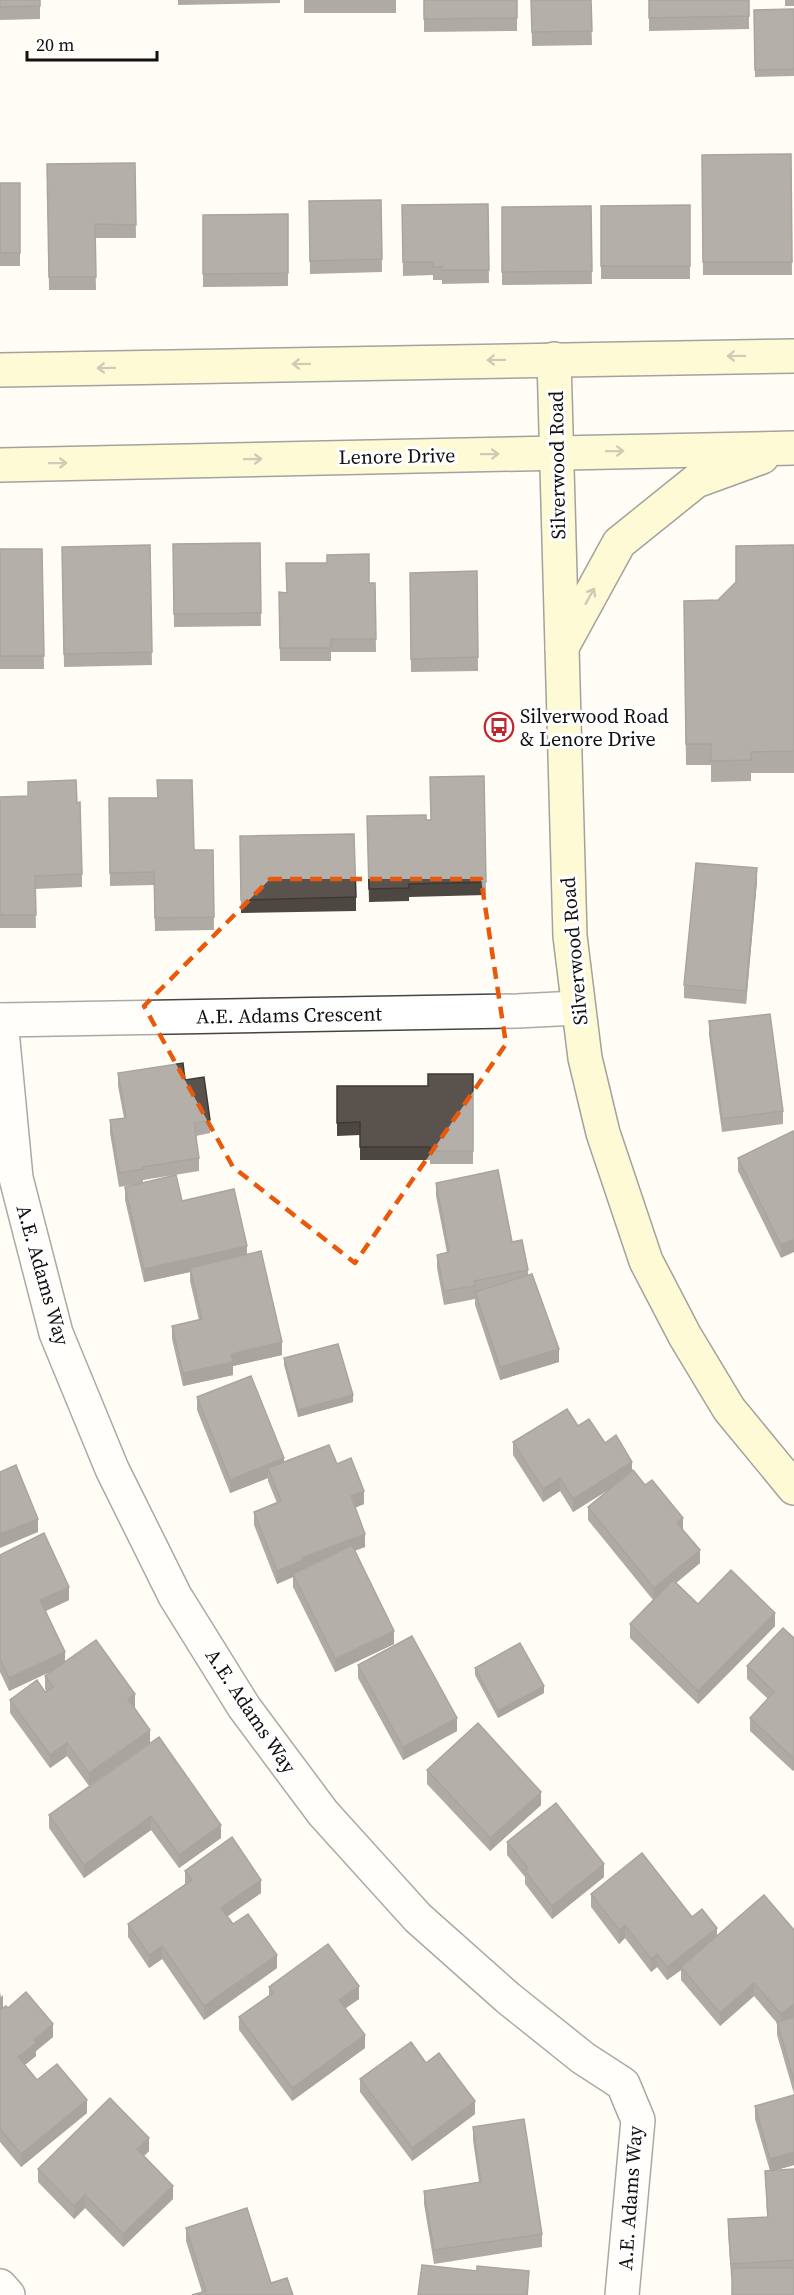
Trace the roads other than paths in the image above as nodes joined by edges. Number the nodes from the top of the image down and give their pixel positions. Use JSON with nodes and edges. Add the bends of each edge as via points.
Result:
{"nodes":[{"id":1,"x":794,"y":356,"type":"edge"},
{"id":2,"x":554,"y":359,"type":"junction"},
{"id":3,"x":0,"y":370,"type":"edge"},
{"id":4,"x":790,"y":448,"type":"edge"},
{"id":5,"x":557,"y":452,"type":"junction"},
{"id":6,"x":0,"y":465,"type":"edge"},
{"id":7,"x":562,"y":647,"type":"junction"},
{"id":8,"x":577,"y":1008,"type":"junction"},
{"id":9,"x":0,"y":1020,"type":"edge"},
{"id":10,"x":794,"y":1488,"type":"edge"},
{"id":11,"x":0,"y":2286,"type":"edge"},
{"id":12,"x":8,"y":2295,"type":"edge"},
{"id":13,"x":622,"y":2295,"type":"edge"}],
"edges":[{"from":1,"to":2,"type":"main road","one_way":true},
{"from":2,"to":3,"type":"main road","one_way":true},
{"from":2,"to":5,"type":"main road","name":"Silverwood Road"},
{"from":5,"to":4,"type":"main road","name":"Lenore Drive","one_way":true},
{"from":7,"to":4,"type":"main road","one_way":true,"via":[[619,543],[696,481]]},
{"from":6,"to":5,"type":"main road","name":"Lenore Drive","one_way":true},
{"from":5,"to":7,"type":"main road","name":"Silverwood Road"},
{"from":7,"to":8,"type":"main road","name":"Silverwood Road","via":[[569,924]]},
{"from":8,"to":9,"type":"street","name":"A.E. Adams Crescent"},
{"from":8,"to":10,"type":"main road","name":"Silverwood Road","via":[[603,1133],[646,1260],[729,1409]]},
{"from":9,"to":13,"type":"street","name":"A.E. Adams Way","via":[[16,1178],[56,1333],[112,1469],[175,1596],[244,1707],[323,1813],[418,1918],[574,2052],[623,2085],[638,2120]]},
{"from":11,"to":12,"type":"street"}]}
